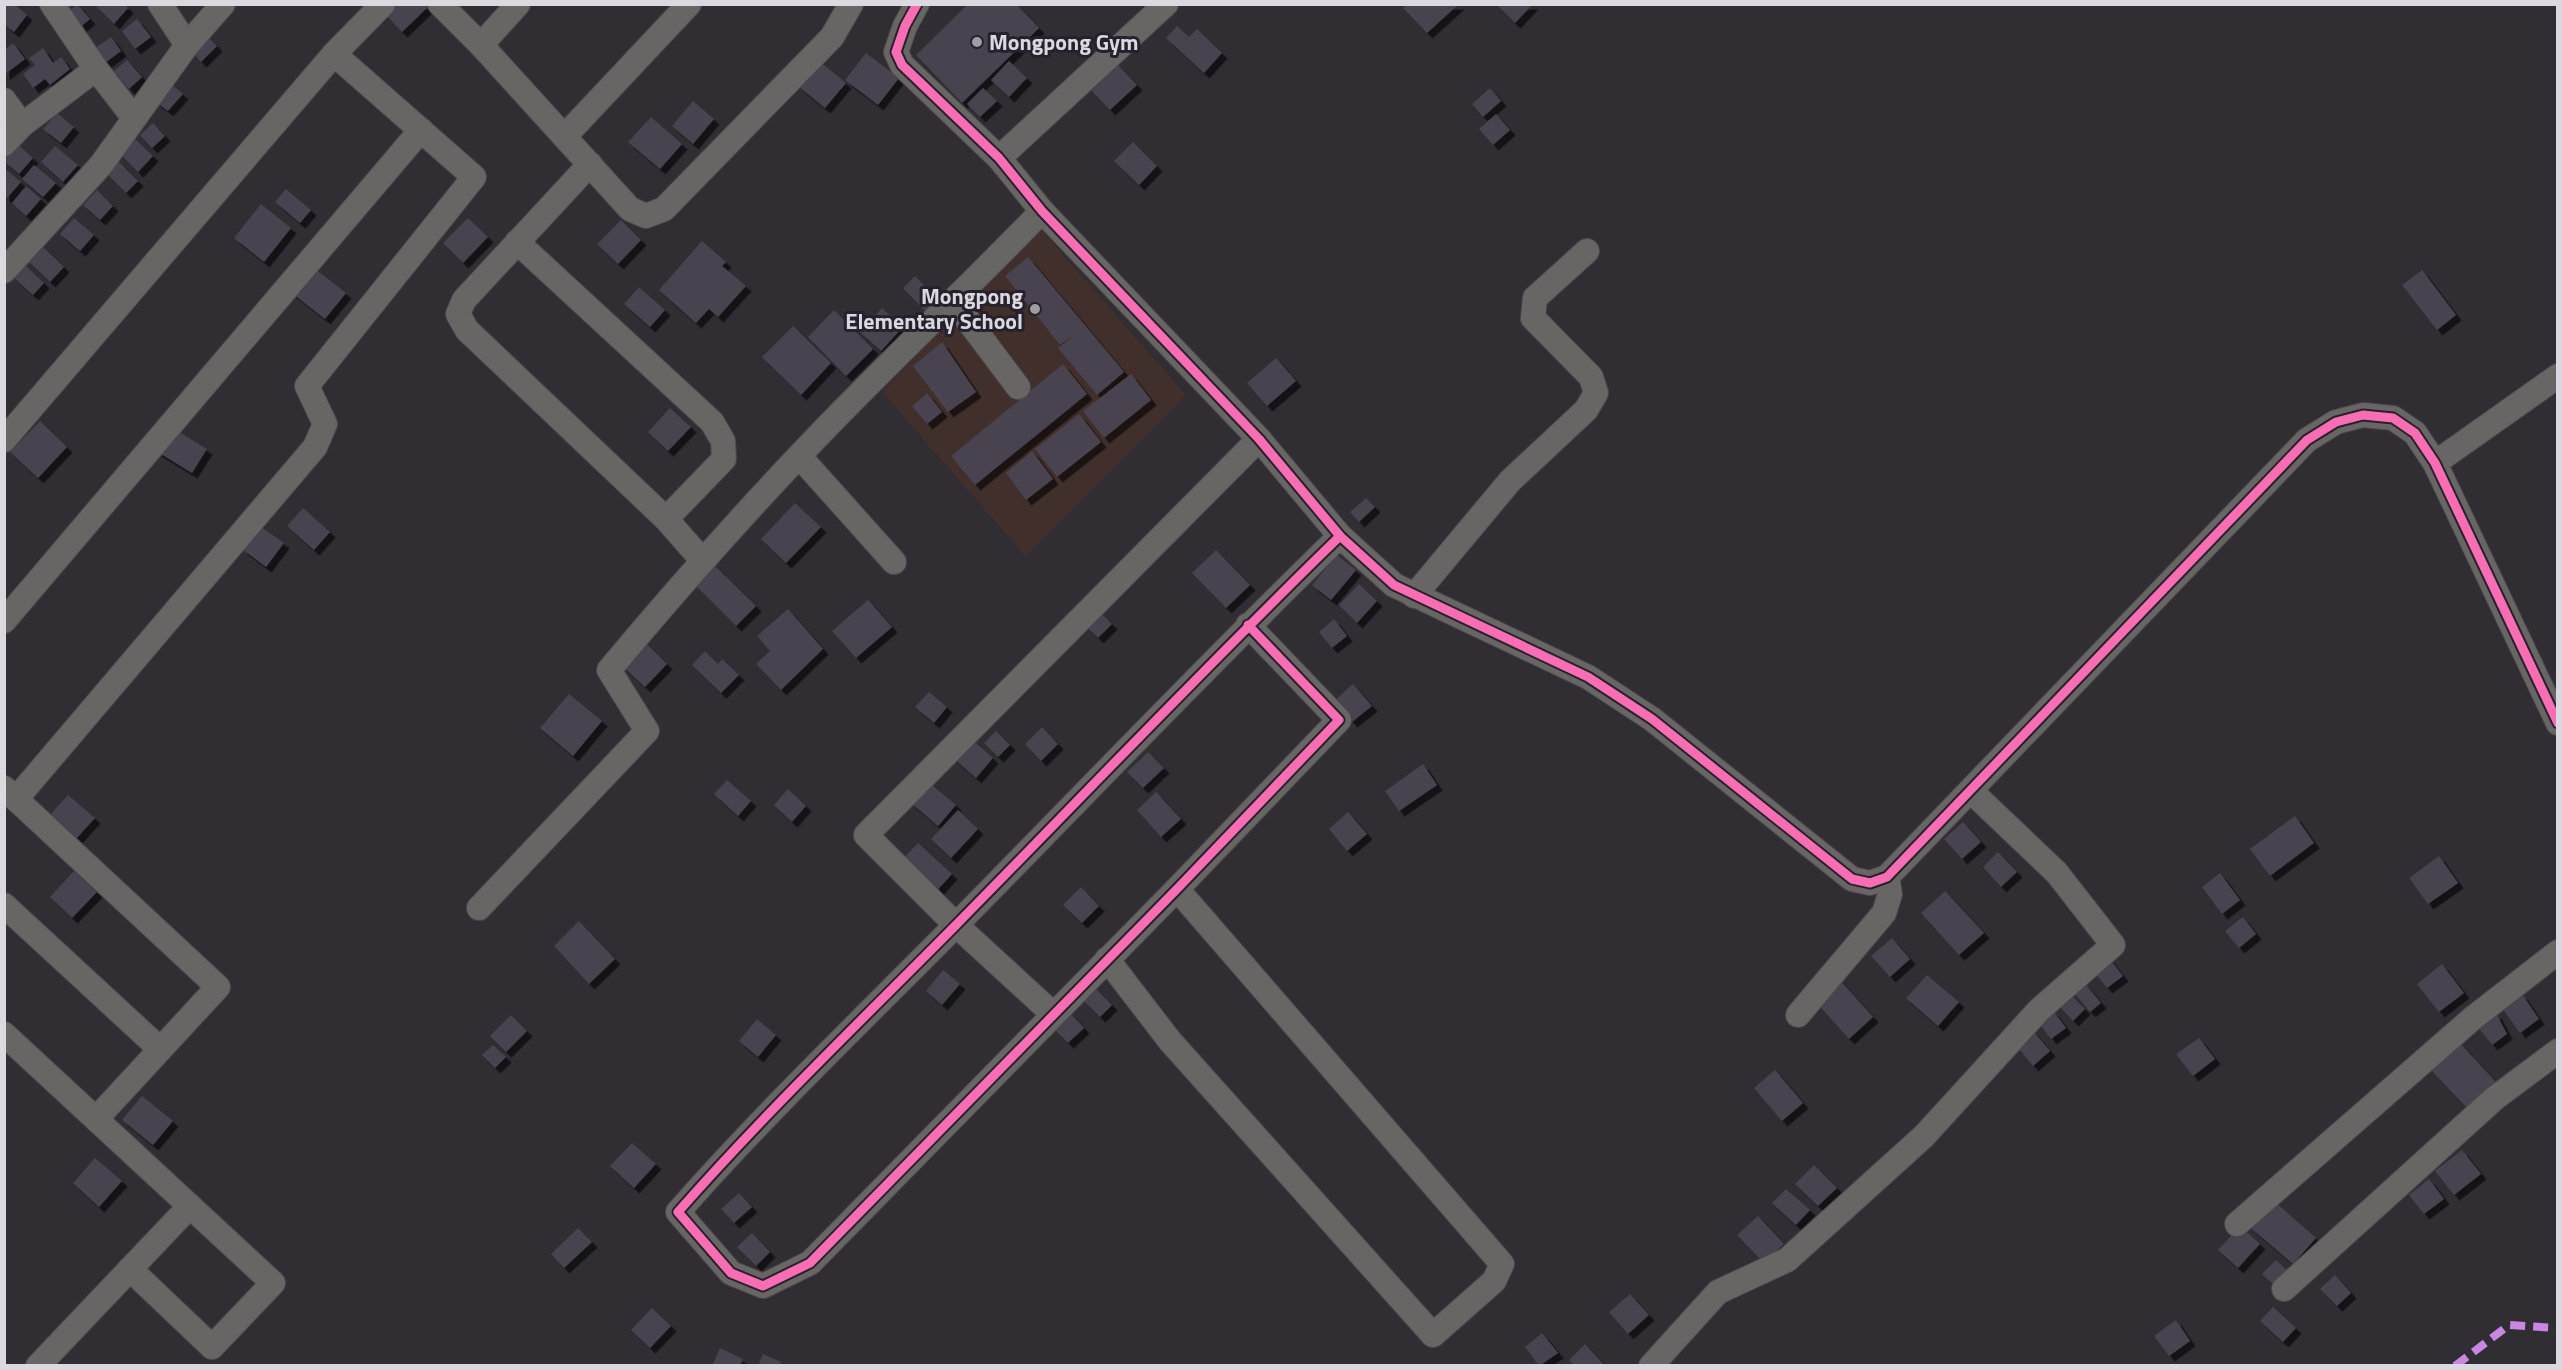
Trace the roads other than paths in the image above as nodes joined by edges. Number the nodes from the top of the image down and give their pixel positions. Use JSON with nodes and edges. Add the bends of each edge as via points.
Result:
{"nodes":[{"id":1,"x":52,"y":4,"type":"edge"},
{"id":2,"x":160,"y":4,"type":"edge"},
{"id":3,"x":223,"y":4,"type":"edge"},
{"id":4,"x":383,"y":4,"type":"edge"},
{"id":5,"x":440,"y":4,"type":"edge"},
{"id":6,"x":518,"y":4,"type":"edge"},
{"id":7,"x":689,"y":4,"type":"edge"},
{"id":8,"x":851,"y":4,"type":"edge"},
{"id":9,"x":917,"y":4,"type":"edge"},
{"id":10,"x":1166,"y":4,"type":"edge"},
{"id":11,"x":187,"y":45,"type":"junction"},
{"id":12,"x":481,"y":45,"type":"junction"},
{"id":13,"x":334,"y":54,"type":"junction"},
{"id":14,"x":96,"y":69,"type":"junction"},
{"id":15,"x":4,"y":100,"type":"edge"},
{"id":16,"x":134,"y":118,"type":"junction"},
{"id":17,"x":22,"y":125,"type":"junction"},
{"id":18,"x":421,"y":130,"type":"junction"},
{"id":19,"x":565,"y":136,"type":"junction"},
{"id":20,"x":4,"y":144,"type":"edge"},
{"id":21,"x":999,"y":158,"type":"junction"},
{"id":22,"x":590,"y":164,"type":"junction"},
{"id":23,"x":1042,"y":211,"type":"junction"},
{"id":24,"x":517,"y":242,"type":"junction"},
{"id":25,"x":1587,"y":251,"type":"dead end"},
{"id":26,"x":4,"y":271,"type":"edge"},
{"id":27,"x":954,"y":302,"type":"junction"},
{"id":28,"x":2558,"y":376,"type":"edge"},
{"id":29,"x":1018,"y":387,"type":"dead end"},
{"id":30,"x":1259,"y":439,"type":"junction"},
{"id":31,"x":4,"y":440,"type":"edge"},
{"id":32,"x":800,"y":457,"type":"junction"},
{"id":33,"x":2435,"y":463,"type":"junction"},
{"id":34,"x":666,"y":519,"type":"junction"},
{"id":35,"x":1340,"y":536,"type":"junction"},
{"id":36,"x":702,"y":560,"type":"junction"},
{"id":37,"x":894,"y":562,"type":"dead end"},
{"id":38,"x":1414,"y":597,"type":"junction"},
{"id":39,"x":4,"y":621,"type":"edge"},
{"id":40,"x":1248,"y":625,"type":"junction"},
{"id":41,"x":2558,"y":723,"type":"edge"},
{"id":42,"x":1972,"y":792,"type":"junction"},
{"id":43,"x":10,"y":793,"type":"edge"},
{"id":44,"x":1887,"y":877,"type":"junction"},
{"id":45,"x":1177,"y":889,"type":"junction"},
{"id":46,"x":4,"y":905,"type":"edge"},
{"id":47,"x":478,"y":908,"type":"dead end"},
{"id":48,"x":956,"y":925,"type":"junction"},
{"id":49,"x":2558,"y":952,"type":"edge"},
{"id":50,"x":1107,"y":959,"type":"junction"},
{"id":51,"x":1053,"y":1014,"type":"junction"},
{"id":52,"x":1798,"y":1015,"type":"dead end"},
{"id":53,"x":4,"y":1034,"type":"edge"},
{"id":54,"x":160,"y":1049,"type":"junction"},
{"id":55,"x":2558,"y":1051,"type":"edge"},
{"id":56,"x":96,"y":1119,"type":"junction"},
{"id":57,"x":190,"y":1206,"type":"junction"},
{"id":58,"x":2237,"y":1224,"type":"dead end"},
{"id":59,"x":130,"y":1269,"type":"junction"},
{"id":60,"x":2283,"y":1289,"type":"dead end"},
{"id":61,"x":38,"y":1365,"type":"edge"},
{"id":62,"x":1651,"y":1365,"type":"edge"}],
"edges":[{"from":1,"to":14,"type":"street"},
{"from":2,"to":11,"type":"street"},
{"from":3,"to":11,"type":"street"},
{"from":4,"to":13,"type":"street"},
{"from":5,"to":12,"type":"street"},
{"from":6,"to":12,"type":"street"},
{"from":7,"to":19,"type":"street"},
{"from":8,"to":22,"type":"street","via":[[832,37],[664,208],[646,216],[630,209]]},
{"from":9,"to":21,"type":"street","via":[[896,52],[902,65]]},
{"from":10,"to":21,"type":"street"},
{"from":11,"to":16,"type":"street"},
{"from":12,"to":19,"type":"street"},
{"from":13,"to":18,"type":"street"},
{"from":13,"to":31,"type":"street"},
{"from":14,"to":16,"type":"street"},
{"from":14,"to":17,"type":"street"},
{"from":15,"to":17,"type":"street"},
{"from":16,"to":26,"type":"street","via":[[101,165]]},
{"from":17,"to":20,"type":"street"},
{"from":18,"to":39,"type":"street"},
{"from":18,"to":43,"type":"street","via":[[474,177],[307,386],[325,424],[315,447]]},
{"from":19,"to":22,"type":"street"},
{"from":21,"to":23,"type":"street"},
{"from":22,"to":24,"type":"street"},
{"from":23,"to":27,"type":"street"},
{"from":23,"to":30,"type":"street"},
{"from":24,"to":34,"type":"street","via":[[464,300],[458,314],[462,322]]},
{"from":24,"to":34,"type":"street","via":[[712,422],[723,441],[724,459]]},
{"from":25,"to":38,"type":"street","via":[[1535,298],[1533,318],[1591,377],[1596,393],[1586,410],[1510,482]]},
{"from":27,"to":29,"type":"street"},
{"from":27,"to":32,"type":"street"},
{"from":28,"to":33,"type":"street"},
{"from":30,"to":35,"type":"street"},
{"from":30,"to":48,"type":"street","via":[[866,835]]},
{"from":32,"to":36,"type":"street"},
{"from":32,"to":37,"type":"street"},
{"from":33,"to":41,"type":"street"},
{"from":33,"to":42,"type":"street","via":[[2415,433],[2393,418],[2363,415],[2336,422],[2307,440]]},
{"from":34,"to":36,"type":"street"},
{"from":35,"to":38,"type":"street","via":[[1394,585]]},
{"from":35,"to":40,"type":"street"},
{"from":36,"to":47,"type":"street","via":[[609,670],[647,730]]},
{"from":38,"to":44,"type":"street","via":[[1588,677],[1652,719],[1852,879],[1870,883]]},
{"from":40,"to":45,"type":"street","via":[[1339,720]]},
{"from":40,"to":48,"type":"street"},
{"from":42,"to":44,"type":"street"},
{"from":42,"to":62,"type":"street","via":[[2057,873],[2113,945],[2039,1010],[1915,1144],[1786,1260],[1718,1292]]},
{"from":43,"to":54,"type":"street","via":[[218,987]]},
{"from":44,"to":52,"type":"street","via":[[1890,894],[1884,913]]},
{"from":45,"to":50,"type":"street"},
{"from":45,"to":50,"type":"street","via":[[1502,1264],[1494,1281],[1433,1335],[1170,1041]]},
{"from":46,"to":54,"type":"street"},
{"from":48,"to":51,"type":"street"},
{"from":48,"to":51,"type":"street","via":[[744,1137],[678,1212],[731,1273],[763,1286],[810,1263]]},
{"from":49,"to":58,"type":"street","via":[[2473,1018]]},
{"from":50,"to":51,"type":"street"},
{"from":53,"to":56,"type":"street"},
{"from":54,"to":56,"type":"street"},
{"from":55,"to":60,"type":"street","via":[[2495,1098]]},
{"from":56,"to":57,"type":"street"},
{"from":57,"to":59,"type":"street"},
{"from":57,"to":59,"type":"street","via":[[273,1283],[212,1347]]},
{"from":59,"to":61,"type":"street"}]}
